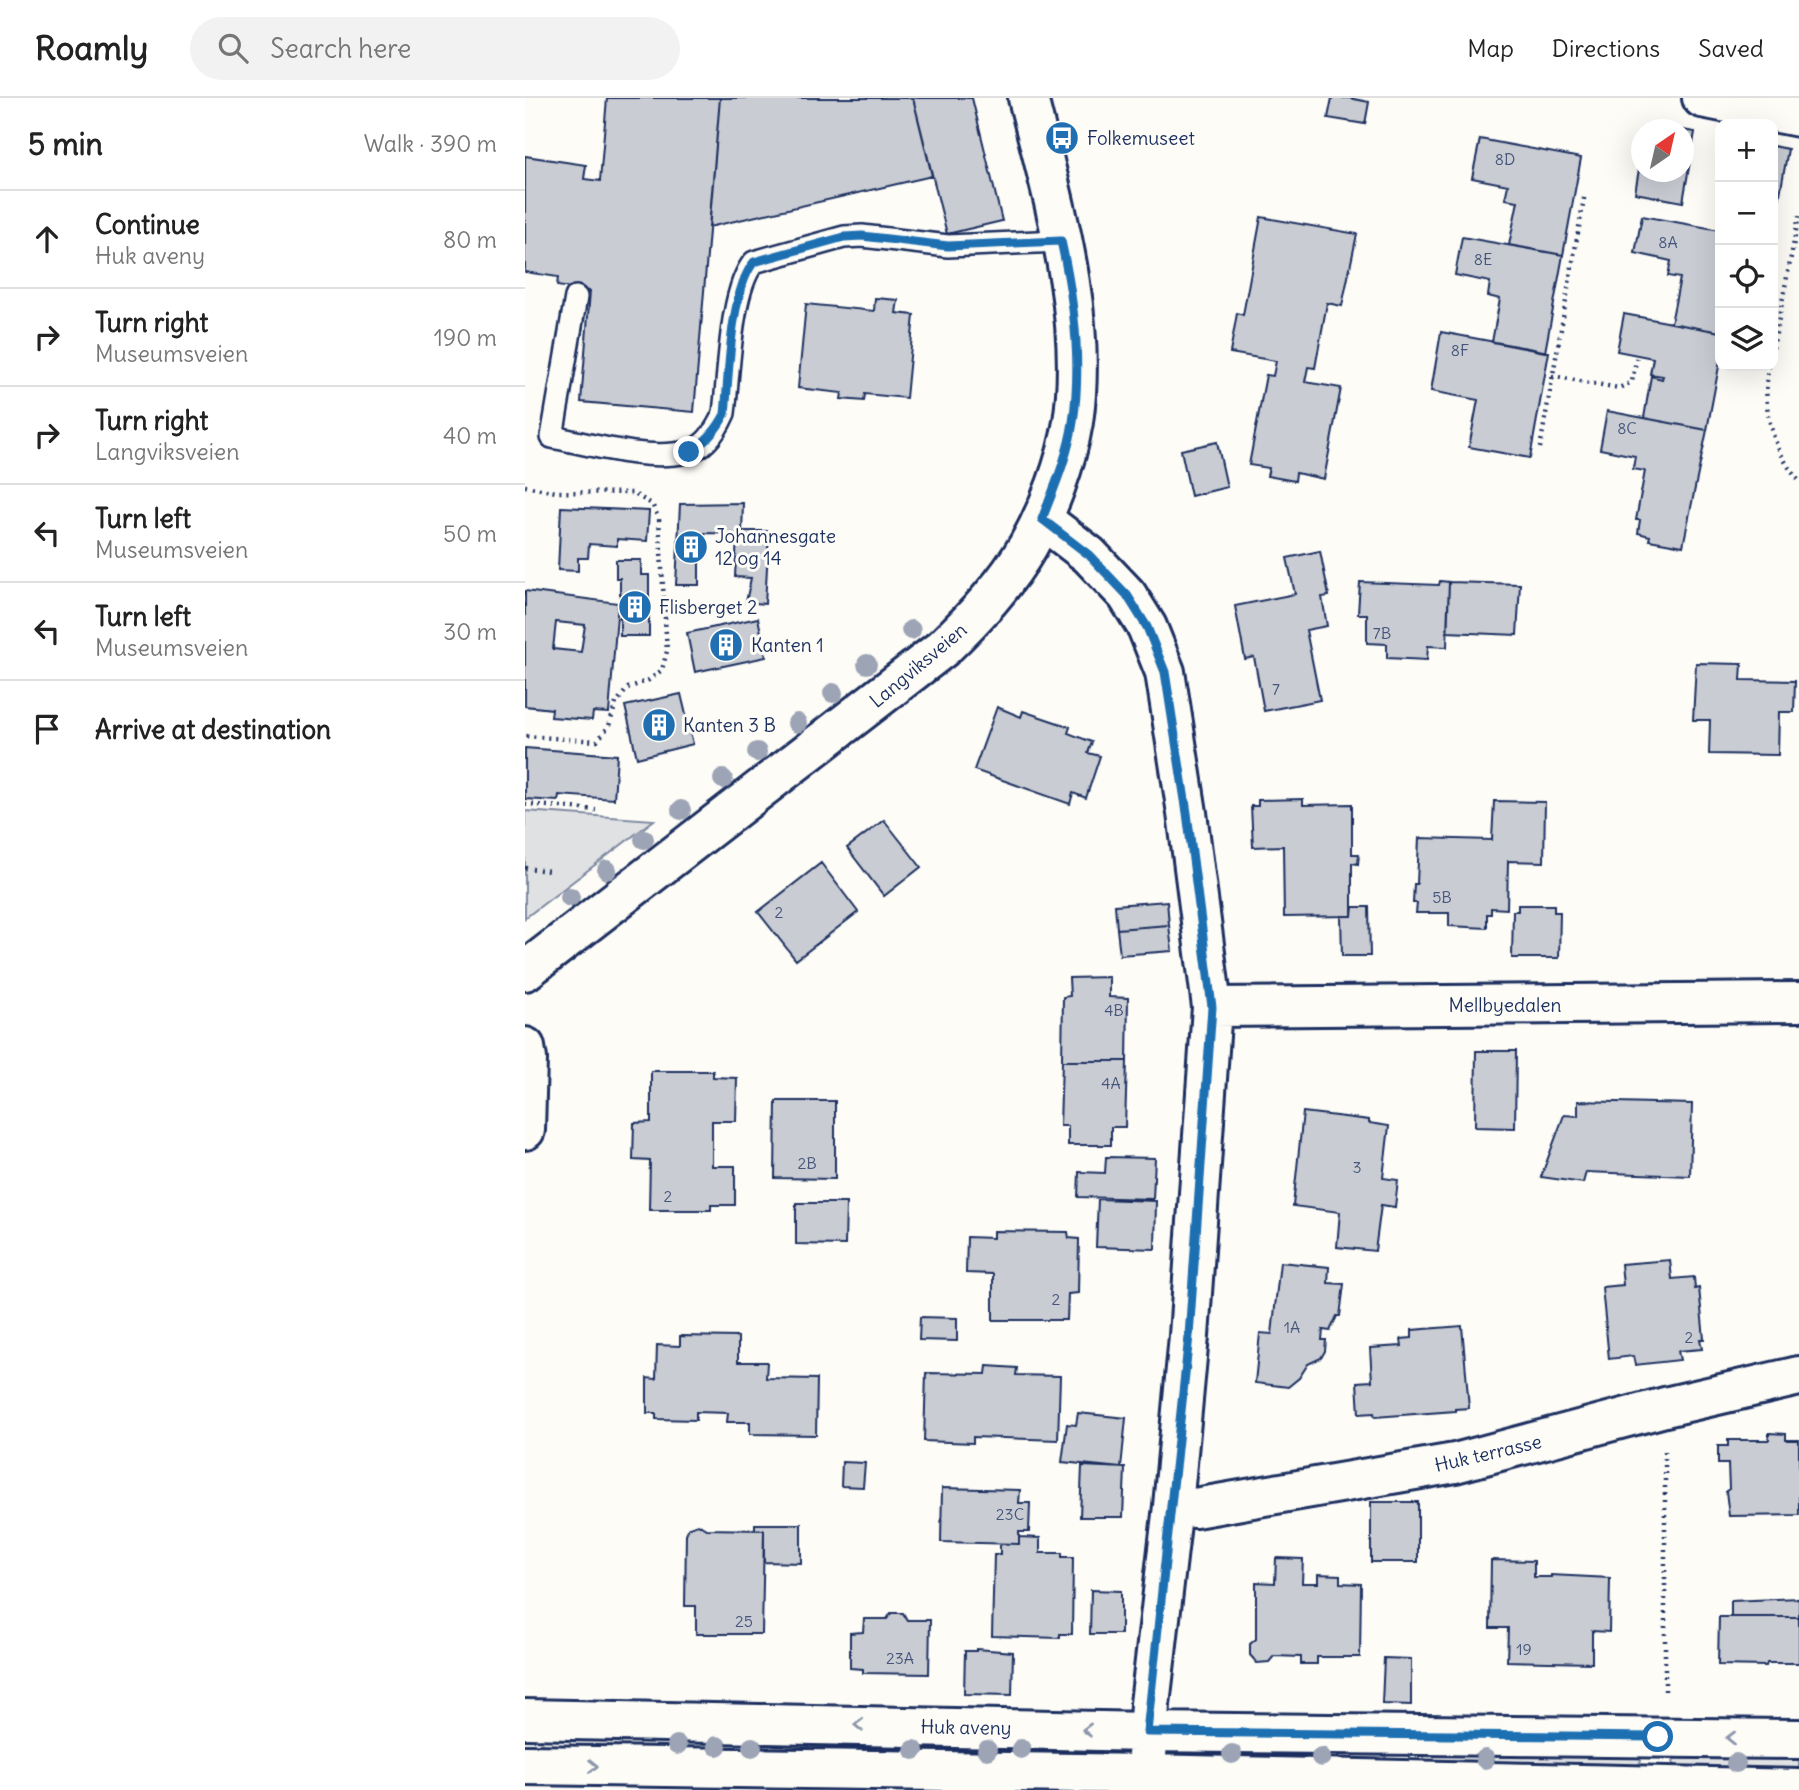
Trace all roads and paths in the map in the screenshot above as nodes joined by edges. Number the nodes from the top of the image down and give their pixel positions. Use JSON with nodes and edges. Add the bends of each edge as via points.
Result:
{"nodes":[{"id":1,"x":1028,"y":98,"type":"edge"},
{"id":2,"x":1702,"y":98,"type":"edge"},
{"id":3,"x":1799,"y":117,"type":"edge"},
{"id":4,"x":1584,"y":193,"type":"dead end"},
{"id":5,"x":1799,"y":216,"type":"edge"},
{"id":6,"x":1061,"y":241,"type":"junction"},
{"id":7,"x":576,"y":297,"type":"dead end"},
{"id":8,"x":1778,"y":323,"type":"edge"},
{"id":9,"x":1637,"y":355,"type":"dead end"},
{"id":10,"x":1769,"y":371,"type":"edge"},
{"id":11,"x":1552,"y":376,"type":"junction"},
{"id":12,"x":1540,"y":448,"type":"dead end"},
{"id":13,"x":1799,"y":481,"type":"edge"},
{"id":14,"x":525,"y":486,"type":"edge"},
{"id":15,"x":1042,"y":519,"type":"junction"},
{"id":16,"x":525,"y":736,"type":"edge"},
{"id":17,"x":525,"y":804,"type":"edge"},
{"id":18,"x":596,"y":810,"type":"dead end"},
{"id":19,"x":525,"y":868,"type":"edge"},
{"id":20,"x":548,"y":870,"type":"dead end"},
{"id":21,"x":525,"y":971,"type":"edge"},
{"id":22,"x":1799,"y":1002,"type":"edge"},
{"id":23,"x":1212,"y":1007,"type":"junction"},
{"id":24,"x":525,"y":1047,"type":"edge"},
{"id":25,"x":525,"y":1130,"type":"edge"},
{"id":26,"x":1799,"y":1376,"type":"edge"},
{"id":27,"x":1665,"y":1407,"type":"junction"},
{"id":28,"x":1173,"y":1506,"type":"junction"},
{"id":29,"x":525,"y":1719,"type":"edge"},
{"id":30,"x":1662,"y":1722,"type":"junction"},
{"id":31,"x":1147,"y":1732,"type":"junction"},
{"id":32,"x":1407,"y":1734,"type":"junction"},
{"id":33,"x":1799,"y":1739,"type":"edge"},
{"id":34,"x":525,"y":1765,"type":"edge"},
{"id":35,"x":1146,"y":1774,"type":"junction"},
{"id":36,"x":1405,"y":1780,"type":"junction"},
{"id":37,"x":1658,"y":1786,"type":"junction"},
{"id":38,"x":1799,"y":1789,"type":"edge"}],
"edges":[{"from":1,"to":6,"type":"street","name":"Langviksveien"},
{"from":2,"to":3,"type":"street"},
{"from":4,"to":11,"type":"path"},
{"from":5,"to":8,"type":"path"},
{"from":6,"to":7,"type":"lane","via":[[948,246],[844,237],[754,262],[743,280],[736,310],[725,414],[703,443],[689,452],[635,454],[552,437]]},
{"from":6,"to":15,"type":"street","name":"Langviksveien","via":[[1075,324],[1077,378],[1073,423]]},
{"from":9,"to":11,"type":"path","via":[[1632,382],[1625,387]]},
{"from":10,"to":13,"type":"path","via":[[1766,411],[1775,440]]},
{"from":11,"to":12,"type":"path"},
{"from":14,"to":16,"type":"path","via":[[556,492],[632,493],[652,504],[659,519],[667,651],[662,670],[628,688],[616,703],[609,726],[597,741]]},
{"from":15,"to":21,"type":"street","name":"Langviksveien","via":[[1002,584],[943,648]]},
{"from":15,"to":23,"type":"street","via":[[1089,555],[1127,595],[1147,627],[1165,672]]},
{"from":17,"to":18,"type":"path"},
{"from":19,"to":20,"type":"path"},
{"from":22,"to":23,"type":"street","name":"Mellbyedalen"},
{"from":23,"to":28,"type":"street"},
{"from":24,"to":25,"type":"street"},
{"from":26,"to":27,"type":"street","name":"Huk terrasse"},
{"from":27,"to":28,"type":"street","name":"Huk terrasse","via":[[1455,1463],[1195,1508]]},
{"from":27,"to":30,"type":"path"},
{"from":28,"to":31,"type":"street"},
{"from":31,"to":29,"type":"street","name":"Huk aveny","one_way":true},
{"from":30,"to":32,"type":"street","name":"Huk aveny"},
{"from":33,"to":30,"type":"street","name":"Huk aveny","one_way":true},
{"from":30,"to":37,"type":"street"},
{"from":31,"to":32,"type":"street","name":"Huk aveny"},
{"from":31,"to":35,"type":"street"},
{"from":32,"to":36,"type":"street"},
{"from":34,"to":35,"type":"street","one_way":true},
{"from":35,"to":36,"type":"street"},
{"from":36,"to":37,"type":"street"},
{"from":37,"to":38,"type":"street"}]}
